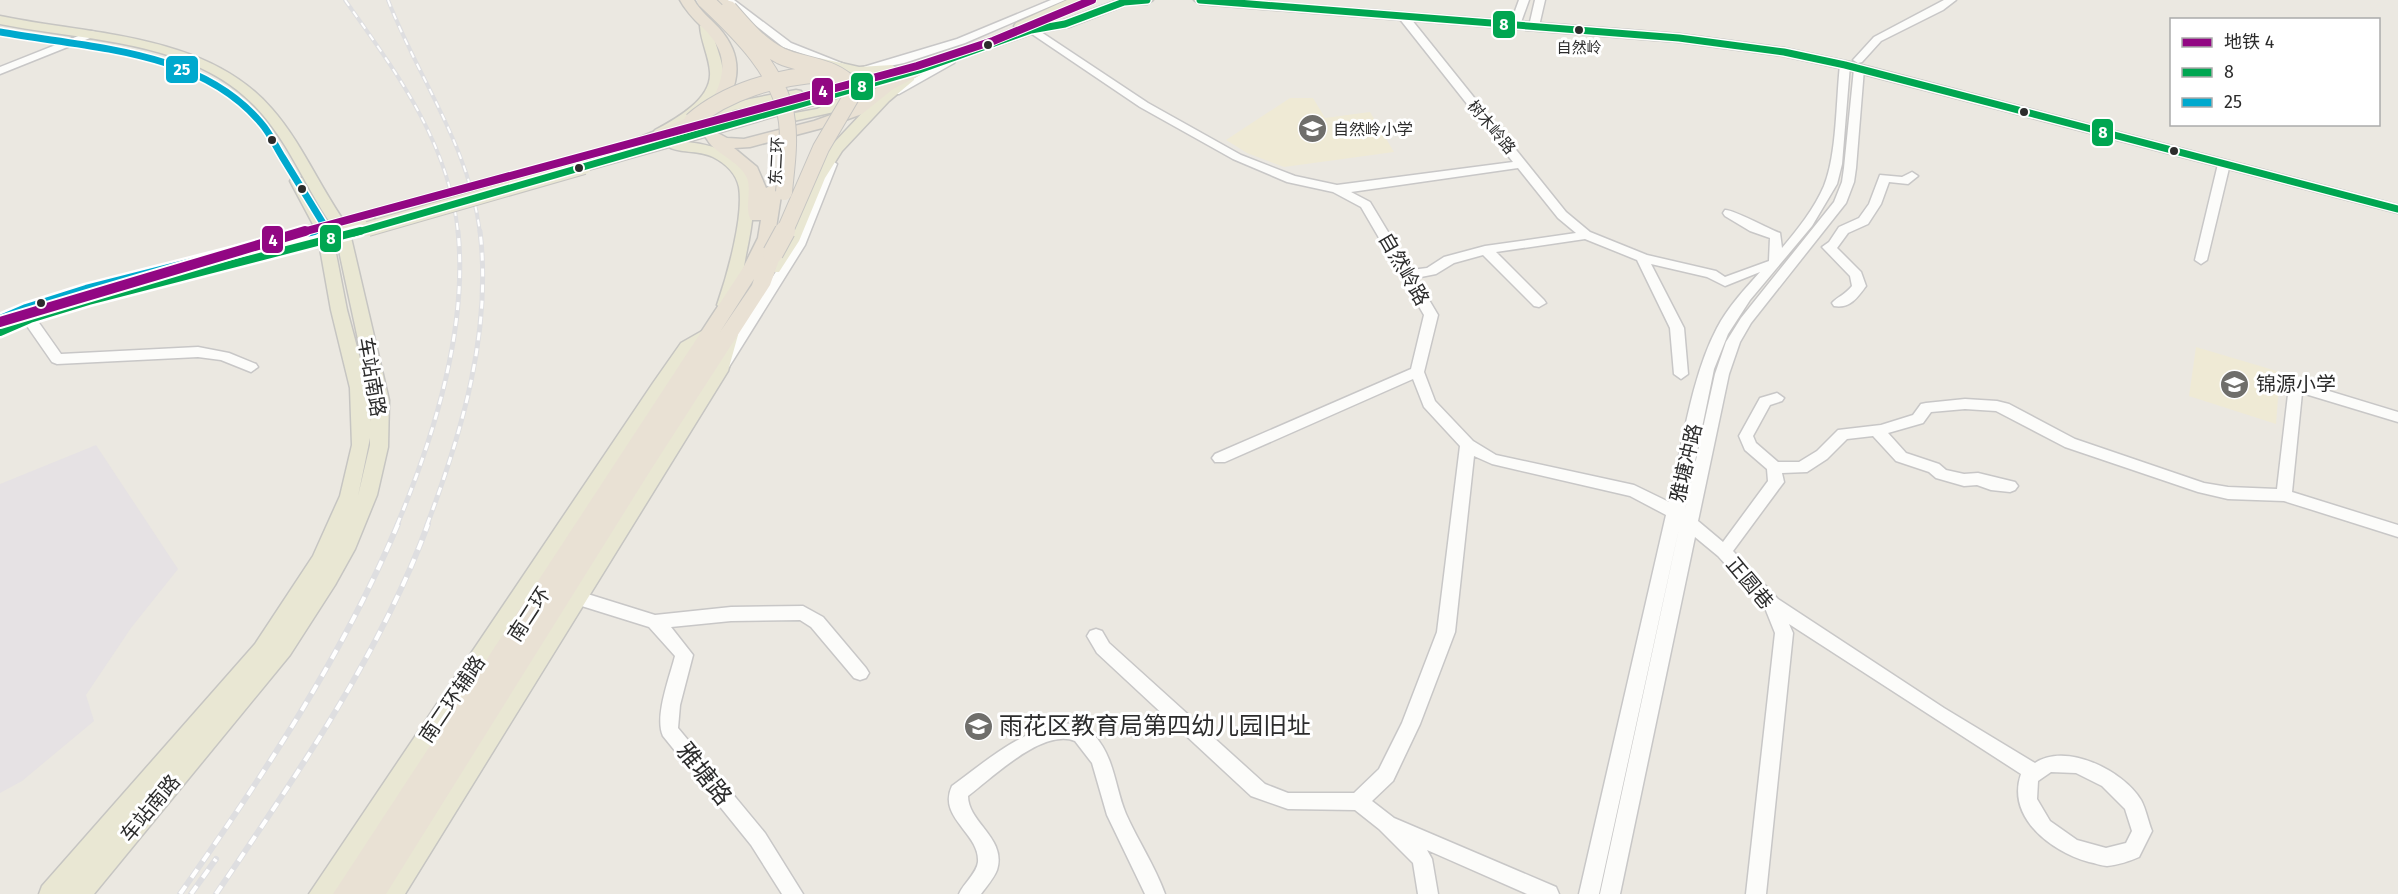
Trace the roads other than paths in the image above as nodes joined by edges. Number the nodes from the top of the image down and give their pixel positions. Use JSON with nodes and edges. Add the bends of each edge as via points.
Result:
{"nodes":[{"id":1,"x":705,"y":0,"type":"edge"},
{"id":2,"x":1060,"y":0,"type":"edge"},
{"id":3,"x":1077,"y":0,"type":"edge"},
{"id":4,"x":1099,"y":0,"type":"edge"},
{"id":5,"x":1147,"y":0,"type":"edge"},
{"id":6,"x":1200,"y":0,"type":"edge"},
{"id":7,"x":1302,"y":0,"type":"edge"},
{"id":8,"x":1524,"y":0,"type":"edge"},
{"id":9,"x":1540,"y":0,"type":"edge"},
{"id":10,"x":1952,"y":0,"type":"edge"},
{"id":11,"x":687,"y":1,"type":"edge"},
{"id":12,"x":726,"y":3,"type":"edge"},
{"id":13,"x":1403,"y":16,"type":"junction"},
{"id":14,"x":0,"y":20,"type":"edge"},
{"id":15,"x":1517,"y":21,"type":"junction"},
{"id":16,"x":1535,"y":22,"type":"junction"},
{"id":17,"x":0,"y":24,"type":"edge"},
{"id":18,"x":706,"y":26,"type":"junction"},
{"id":19,"x":1031,"y":30,"type":"junction"},
{"id":20,"x":87,"y":35,"type":"junction"},
{"id":21,"x":950,"y":61,"type":"junction"},
{"id":22,"x":1854,"y":65,"type":"junction"},
{"id":23,"x":920,"y":66,"type":"junction"},
{"id":24,"x":868,"y":68,"type":"junction"},
{"id":25,"x":0,"y":71,"type":"edge"},
{"id":26,"x":841,"y":78,"type":"junction"},
{"id":27,"x":851,"y":97,"type":"junction"},
{"id":28,"x":695,"y":113,"type":"junction"},
{"id":29,"x":727,"y":125,"type":"junction"},
{"id":30,"x":715,"y":135,"type":"junction"},
{"id":31,"x":642,"y":147,"type":"junction"},
{"id":32,"x":1522,"y":164,"type":"junction"},
{"id":33,"x":2224,"y":165,"type":"junction"},
{"id":34,"x":1912,"y":176,"type":"dead end"},
{"id":35,"x":1337,"y":189,"type":"junction"},
{"id":36,"x":2398,"y":202,"type":"edge"},
{"id":37,"x":2398,"y":210,"type":"edge"},
{"id":38,"x":1729,"y":213,"type":"dead end"},
{"id":39,"x":342,"y":231,"type":"junction"},
{"id":40,"x":1586,"y":235,"type":"junction"},
{"id":41,"x":325,"y":236,"type":"junction"},
{"id":42,"x":1485,"y":250,"type":"junction"},
{"id":43,"x":773,"y":253,"type":"junction"},
{"id":44,"x":1643,"y":258,"type":"junction"},
{"id":45,"x":2201,"y":260,"type":"dead end"},
{"id":46,"x":1774,"y":262,"type":"junction"},
{"id":47,"x":341,"y":270,"type":"junction"},
{"id":48,"x":1408,"y":275,"type":"junction"},
{"id":49,"x":761,"y":285,"type":"junction"},
{"id":50,"x":741,"y":286,"type":"junction"},
{"id":51,"x":1539,"y":303,"type":"dead end"},
{"id":52,"x":1839,"y":303,"type":"dead end"},
{"id":53,"x":28,"y":316,"type":"junction"},
{"id":54,"x":0,"y":324,"type":"edge"},
{"id":55,"x":720,"y":327,"type":"junction"},
{"id":56,"x":0,"y":332,"type":"edge"},
{"id":57,"x":251,"y":367,"type":"dead end"},
{"id":58,"x":720,"y":371,"type":"junction"},
{"id":59,"x":1417,"y":372,"type":"junction"},
{"id":60,"x":1681,"y":374,"type":"dead end"},
{"id":61,"x":1777,"y":398,"type":"dead end"},
{"id":62,"x":2398,"y":417,"type":"edge"},
{"id":63,"x":1876,"y":430,"type":"junction"},
{"id":64,"x":1468,"y":445,"type":"junction"},
{"id":65,"x":1220,"y":458,"type":"dead end"},
{"id":66,"x":1774,"y":467,"type":"junction"},
{"id":67,"x":2010,"y":486,"type":"dead end"},
{"id":68,"x":2284,"y":495,"type":"junction"},
{"id":69,"x":1675,"y":512,"type":"junction"},
{"id":70,"x":1689,"y":523,"type":"junction"},
{"id":71,"x":2398,"y":531,"type":"edge"},
{"id":72,"x":1724,"y":552,"type":"junction"},
{"id":73,"x":578,"y":598,"type":"junction"},
{"id":74,"x":1772,"y":604,"type":"junction"},
{"id":75,"x":655,"y":622,"type":"junction"},
{"id":76,"x":1096,"y":636,"type":"dead end"},
{"id":77,"x":860,"y":673,"type":"dead end"},
{"id":78,"x":2035,"y":773,"type":"junction"},
{"id":79,"x":1358,"y":802,"type":"junction"},
{"id":80,"x":1386,"y":823,"type":"junction"},
{"id":81,"x":51,"y":894,"type":"edge"},
{"id":82,"x":79,"y":894,"type":"edge"},
{"id":83,"x":321,"y":894,"type":"edge"},
{"id":84,"x":347,"y":894,"type":"edge"},
{"id":85,"x":370,"y":894,"type":"edge"},
{"id":86,"x":392,"y":894,"type":"edge"},
{"id":87,"x":794,"y":894,"type":"edge"},
{"id":88,"x":969,"y":894,"type":"edge"},
{"id":89,"x":1155,"y":894,"type":"edge"},
{"id":90,"x":1428,"y":894,"type":"edge"},
{"id":91,"x":1549,"y":894,"type":"edge"},
{"id":92,"x":1588,"y":894,"type":"edge"},
{"id":93,"x":1610,"y":894,"type":"edge"},
{"id":94,"x":1756,"y":894,"type":"edge"}],
"edges":[{"from":1,"to":43,"type":"highway","name":"东二环","bridge":true,"via":[[740,35],[759,61],[780,93],[786,112],[784,192]]},
{"from":2,"to":24,"type":"street","via":[[961,41]]},
{"from":3,"to":23,"type":"main road"},
{"from":4,"to":19,"type":"main road"},
{"from":5,"to":19,"type":"main road","via":[[1124,2],[1065,24]]},
{"from":6,"to":13,"type":"main road"},
{"from":7,"to":15,"type":"main road"},
{"from":8,"to":15,"type":"street"},
{"from":9,"to":16,"type":"street"},
{"from":10,"to":22,"type":"street","via":[[1882,34]]},
{"from":11,"to":18,"type":"highway"},
{"from":11,"to":50,"type":"highway","name":"东二环","via":[[717,21],[737,45],[767,89],[776,114],[778,151],[771,218],[762,252]]},
{"from":12,"to":24,"type":"street","via":[[796,50],[846,66]]},
{"from":12,"to":26,"type":"highway","bridge":true,"via":[[770,51]]},
{"from":13,"to":15,"type":"main road"},
{"from":13,"to":32,"type":"street","name":"树木岭路"},
{"from":14,"to":20,"type":"main road","name":"车站南路"},
{"from":15,"to":16,"type":"main road"},
{"from":16,"to":22,"type":"main road","via":[[1784,52]]},
{"from":17,"to":20,"type":"main road","name":"车站南路"},
{"from":18,"to":28,"type":"main road","via":[[717,81]]},
{"from":18,"to":30,"type":"highway","via":[[713,30],[731,60],[731,76],[723,92]]},
{"from":19,"to":21,"type":"main road"},
{"from":19,"to":35,"type":"street","name":"自然岭路","via":[[1144,105],[1238,157],[1291,179]]},
{"from":20,"to":25,"type":"street"},
{"from":20,"to":39,"type":"main road","name":"车站南路","via":[[144,46],[197,64],[243,88],[270,115]]},
{"from":20,"to":41,"type":"main road","name":"车站南路","via":[[189,68],[234,92],[260,118]]},
{"from":21,"to":23,"type":"main road"},
{"from":21,"to":58,"type":"street","via":[[898,90],[839,152],[826,173],[799,245]]},
{"from":22,"to":33,"type":"main road"},
{"from":22,"to":36,"type":"main road"},
{"from":22,"to":46,"type":"street","name":"雅塘冲路","via":[[1833,180],[1815,214]]},
{"from":22,"to":70,"type":"street","name":"雅塘冲路","via":[[1848,183],[1840,203],[1733,342],[1722,374]]},
{"from":23,"to":24,"type":"street"},
{"from":23,"to":26,"type":"main road"},
{"from":23,"to":26,"type":"main road"},
{"from":23,"to":29,"type":"main road"},
{"from":23,"to":30,"type":"highway","via":[[856,111],[820,124],[744,144],[723,142]]},
{"from":23,"to":49,"type":"main road","via":[[836,148],[791,241]]},
{"from":26,"to":27,"type":"highway","bridge":true,"via":[[852,87]]},
{"from":26,"to":28,"type":"highway","bridge":true,"via":[[810,75],[719,101]]},
{"from":26,"to":30,"type":"main road","via":[[729,107]]},
{"from":26,"to":31,"type":"main road"},
{"from":27,"to":29,"type":"main road","bridge":true,"via":[[822,112]]},
{"from":27,"to":43,"type":"highway","bridge":true,"via":[[820,148]]},
{"from":28,"to":31,"type":"highway","via":[[671,132]]},
{"from":29,"to":31,"type":"main road"},
{"from":30,"to":50,"type":"highway","via":[[752,171],[759,184],[755,233]]},
{"from":31,"to":39,"type":"main road","bridge":true},
{"from":31,"to":55,"type":"main road","via":[[693,145],[710,150],[739,172],[747,188],[737,268]]},
{"from":32,"to":35,"type":"street"},
{"from":32,"to":40,"type":"street","name":"树木岭路","via":[[1562,215]]},
{"from":33,"to":37,"type":"main road"},
{"from":33,"to":45,"type":"street"},
{"from":34,"to":52,"type":"street","via":[[1904,181],[1884,178],[1864,221],[1843,230],[1834,245],[1828,247],[1856,275],[1859,286]]},
{"from":35,"to":48,"type":"street","name":"自然岭路","via":[[1366,205]]},
{"from":38,"to":46,"type":"street","via":[[1776,236]]},
{"from":39,"to":41,"type":"main road"},
{"from":39,"to":47,"type":"main road","name":"车站南路"},
{"from":40,"to":42,"type":"street"},
{"from":40,"to":44,"type":"street"},
{"from":41,"to":47,"type":"main road","name":"车站南路"},
{"from":41,"to":53,"type":"main road"},
{"from":42,"to":48,"type":"street","via":[[1449,260],[1431,271]]},
{"from":42,"to":51,"type":"street"},
{"from":43,"to":49,"type":"highway","name":"东二环"},
{"from":44,"to":46,"type":"street","via":[[1711,274],[1725,282]]},
{"from":44,"to":60,"type":"street","via":[[1675,321],[1681,344]]},
{"from":46,"to":69,"type":"street","name":"雅塘冲路","via":[[1717,339]]},
{"from":47,"to":81,"type":"main road","name":"车站南路","via":[[362,423],[356,470],[337,526],[262,650]]},
{"from":47,"to":82,"type":"main road","name":"车站南路","via":[[376,376],[381,425],[375,472],[358,520],[328,580],[283,649]]},
{"from":48,"to":59,"type":"street","name":"自然岭路","via":[[1431,315]]},
{"from":49,"to":55,"type":"highway","name":"东二环"},
{"from":50,"to":55,"type":"highway","name":"东二环"},
{"from":53,"to":54,"type":"main road"},
{"from":53,"to":56,"type":"main road"},
{"from":53,"to":57,"type":"street","via":[[57,359],[198,352],[224,356]]},
{"from":55,"to":58,"type":"main road"},
{"from":55,"to":83,"type":"main road","name":"南二环辅路","via":[[687,347]]},
{"from":55,"to":84,"type":"highway","name":"南二环"},
{"from":55,"to":85,"type":"highway","name":"南二环","via":[[632,482]]},
{"from":58,"to":73,"type":"main road"},
{"from":59,"to":64,"type":"street","via":[[1429,403]]},
{"from":59,"to":65,"type":"street"},
{"from":61,"to":66,"type":"street","via":[[1765,402],[1746,436],[1750,446]]},
{"from":62,"to":68,"type":"street","via":[[2296,386]]},
{"from":63,"to":66,"type":"street","via":[[1843,434],[1802,468]]},
{"from":63,"to":67,"type":"street","via":[[1901,457],[1941,474]]},
{"from":63,"to":68,"type":"street","via":[[1918,419],[1926,408],[1942,404],[1993,405],[2070,443],[2203,488]]},
{"from":64,"to":69,"type":"street","name":"正圆巷","via":[[1492,459],[1634,491]]},
{"from":64,"to":79,"type":"street","via":[[1446,632],[1411,724],[1386,775]]},
{"from":66,"to":72,"type":"street","via":[[1776,482]]},
{"from":68,"to":71,"type":"street"},
{"from":69,"to":70,"type":"street","name":"正圆巷"},
{"from":69,"to":92,"type":"street","name":"雅塘冲路"},
{"from":70,"to":72,"type":"street","name":"正圆巷"},
{"from":70,"to":93,"type":"street","name":"雅塘冲路"},
{"from":72,"to":74,"type":"street","name":"正圆巷"},
{"from":73,"to":75,"type":"street","name":"雅塘路"},
{"from":73,"to":86,"type":"main road"},
{"from":74,"to":78,"type":"street"},
{"from":74,"to":94,"type":"street","name":"正圆巷","via":[[1784,633]]},
{"from":75,"to":77,"type":"street","via":[[731,614],[803,613],[817,622]]},
{"from":75,"to":87,"type":"street","name":"雅塘路","via":[[684,656],[671,705],[669,730],[758,839]]},
{"from":76,"to":79,"type":"street","via":[[1103,648],[1258,790],[1288,801]]},
{"from":78,"to":78,"type":"street","via":[[2029,777],[2027,800],[2043,826],[2073,848],[2106,857],[2132,851],[2142,831],[2133,804],[2109,780],[2078,765],[2048,764]]},
{"from":79,"to":80,"type":"street"},
{"from":80,"to":90,"type":"street","via":[[1422,859]]},
{"from":80,"to":91,"type":"street"},
{"from":88,"to":89,"type":"street","via":[[988,867],[986,845],[962,815],[960,792],[1037,735],[1055,731],[1074,731],[1088,740],[1099,756],[1116,815],[1147,870]]}]}
